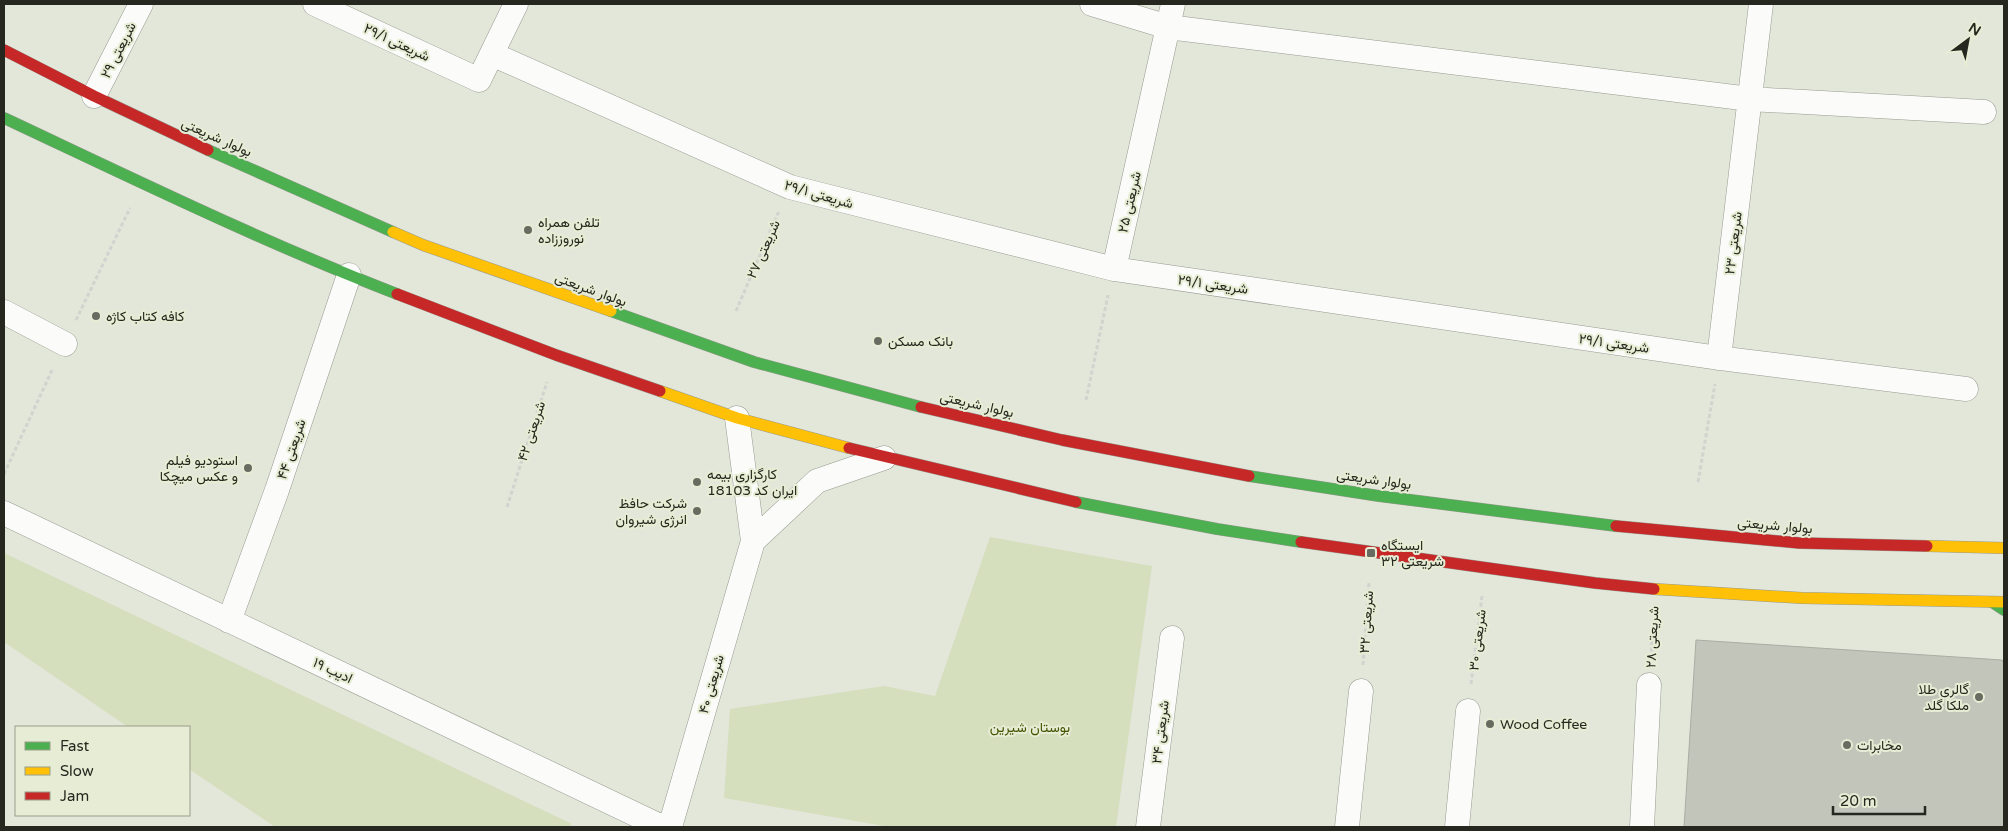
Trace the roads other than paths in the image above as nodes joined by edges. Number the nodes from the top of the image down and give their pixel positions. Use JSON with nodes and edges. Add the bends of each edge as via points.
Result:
{"nodes":[{"id":1,"x":141,"y":4,"type":"edge"},
{"id":2,"x":315,"y":4,"type":"edge"},
{"id":3,"x":516,"y":4,"type":"edge"},
{"id":4,"x":1092,"y":4,"type":"edge"},
{"id":5,"x":1173,"y":4,"type":"edge"},
{"id":6,"x":1761,"y":4,"type":"edge"},
{"id":7,"x":1168,"y":27,"type":"junction"},
{"id":8,"x":4,"y":50,"type":"edge"},
{"id":9,"x":492,"y":54,"type":"junction"},
{"id":10,"x":94,"y":96,"type":"junction"},
{"id":11,"x":1750,"y":99,"type":"junction"},
{"id":12,"x":1984,"y":112,"type":"dead end"},
{"id":13,"x":4,"y":118,"type":"edge"},
{"id":14,"x":1114,"y":269,"type":"junction"},
{"id":15,"x":349,"y":275,"type":"junction"},
{"id":16,"x":4,"y":312,"type":"edge"},
{"id":17,"x":64,"y":344,"type":"dead end"},
{"id":18,"x":1719,"y":358,"type":"junction"},
{"id":19,"x":1966,"y":389,"type":"dead end"},
{"id":20,"x":737,"y":418,"type":"junction"},
{"id":21,"x":884,"y":458,"type":"junction"},
{"id":22,"x":4,"y":513,"type":"edge"},
{"id":23,"x":753,"y":541,"type":"junction"},
{"id":24,"x":2004,"y":548,"type":"edge"},
{"id":25,"x":1992,"y":602,"type":"junction"},
{"id":26,"x":2004,"y":602,"type":"edge"},
{"id":27,"x":2004,"y":610,"type":"edge"},
{"id":28,"x":229,"y":620,"type":"junction"},
{"id":29,"x":1172,"y":638,"type":"dead end"},
{"id":30,"x":1650,"y":685,"type":"road end"},
{"id":31,"x":1361,"y":691,"type":"road end"},
{"id":32,"x":1468,"y":711,"type":"road end"},
{"id":33,"x":662,"y":827,"type":"edge"},
{"id":34,"x":670,"y":827,"type":"edge"},
{"id":35,"x":1148,"y":827,"type":"edge"},
{"id":36,"x":1347,"y":827,"type":"edge"},
{"id":37,"x":1457,"y":827,"type":"edge"},
{"id":38,"x":1642,"y":827,"type":"edge"}],
"edges":[{"from":1,"to":10,"type":"street","name":"شریعتی ۲۹"},
{"from":2,"to":9,"type":"street","name":"شریعتی ۲۹/۱","via":[[479,80]]},
{"from":3,"to":9,"type":"street"},
{"from":4,"to":7,"type":"street"},
{"from":5,"to":7,"type":"street","name":"شریعتی ۲۵"},
{"from":6,"to":11,"type":"street","name":"شریعتی ۲۳"},
{"from":7,"to":11,"type":"street"},
{"from":7,"to":14,"type":"street","name":"شریعتی ۲۵"},
{"from":8,"to":10,"type":"main road","name":"بولوار شریعتی"},
{"from":9,"to":14,"type":"street","name":"شریعتی ۲۹/۱","via":[[790,187]]},
{"from":10,"to":24,"type":"main road","name":"بولوار شریعتی","via":[[423,244],[754,362],[899,402],[1062,440],[1226,472],[1379,496],[1601,525],[1799,543]]},
{"from":11,"to":12,"type":"street"},
{"from":11,"to":18,"type":"street","name":"شریعتی ۲۳"},
{"from":13,"to":15,"type":"main road","via":[[180,201]]},
{"from":14,"to":18,"type":"street","name":"شریعتی ۲۹/۱"},
{"from":15,"to":20,"type":"main road","via":[[556,355]]},
{"from":15,"to":28,"type":"street","name":"شریعتی ۴۴","via":[[277,490]]},
{"from":16,"to":17,"type":"street"},
{"from":18,"to":19,"type":"street","name":"شریعتی ۲۹/۱"},
{"from":20,"to":21,"type":"main road"},
{"from":20,"to":23,"type":"street","name":"شریعتی ۴۰"},
{"from":21,"to":23,"type":"street","via":[[817,481]]},
{"from":21,"to":25,"type":"main road","via":[[1050,497],[1372,554],[1655,588],[1802,598]]},
{"from":22,"to":28,"type":"street","name":"ادیب ۱۹"},
{"from":23,"to":34,"type":"street","name":"شریعتی ۴۰"},
{"from":25,"to":26,"type":"main road"},
{"from":25,"to":27,"type":"main road"},
{"from":28,"to":33,"type":"street","name":"ادیب ۱۹"},
{"from":29,"to":35,"type":"street","name":"شریعتی ۳۴"},
{"from":30,"to":38,"type":"street"},
{"from":31,"to":36,"type":"street"},
{"from":32,"to":37,"type":"street"}]}
